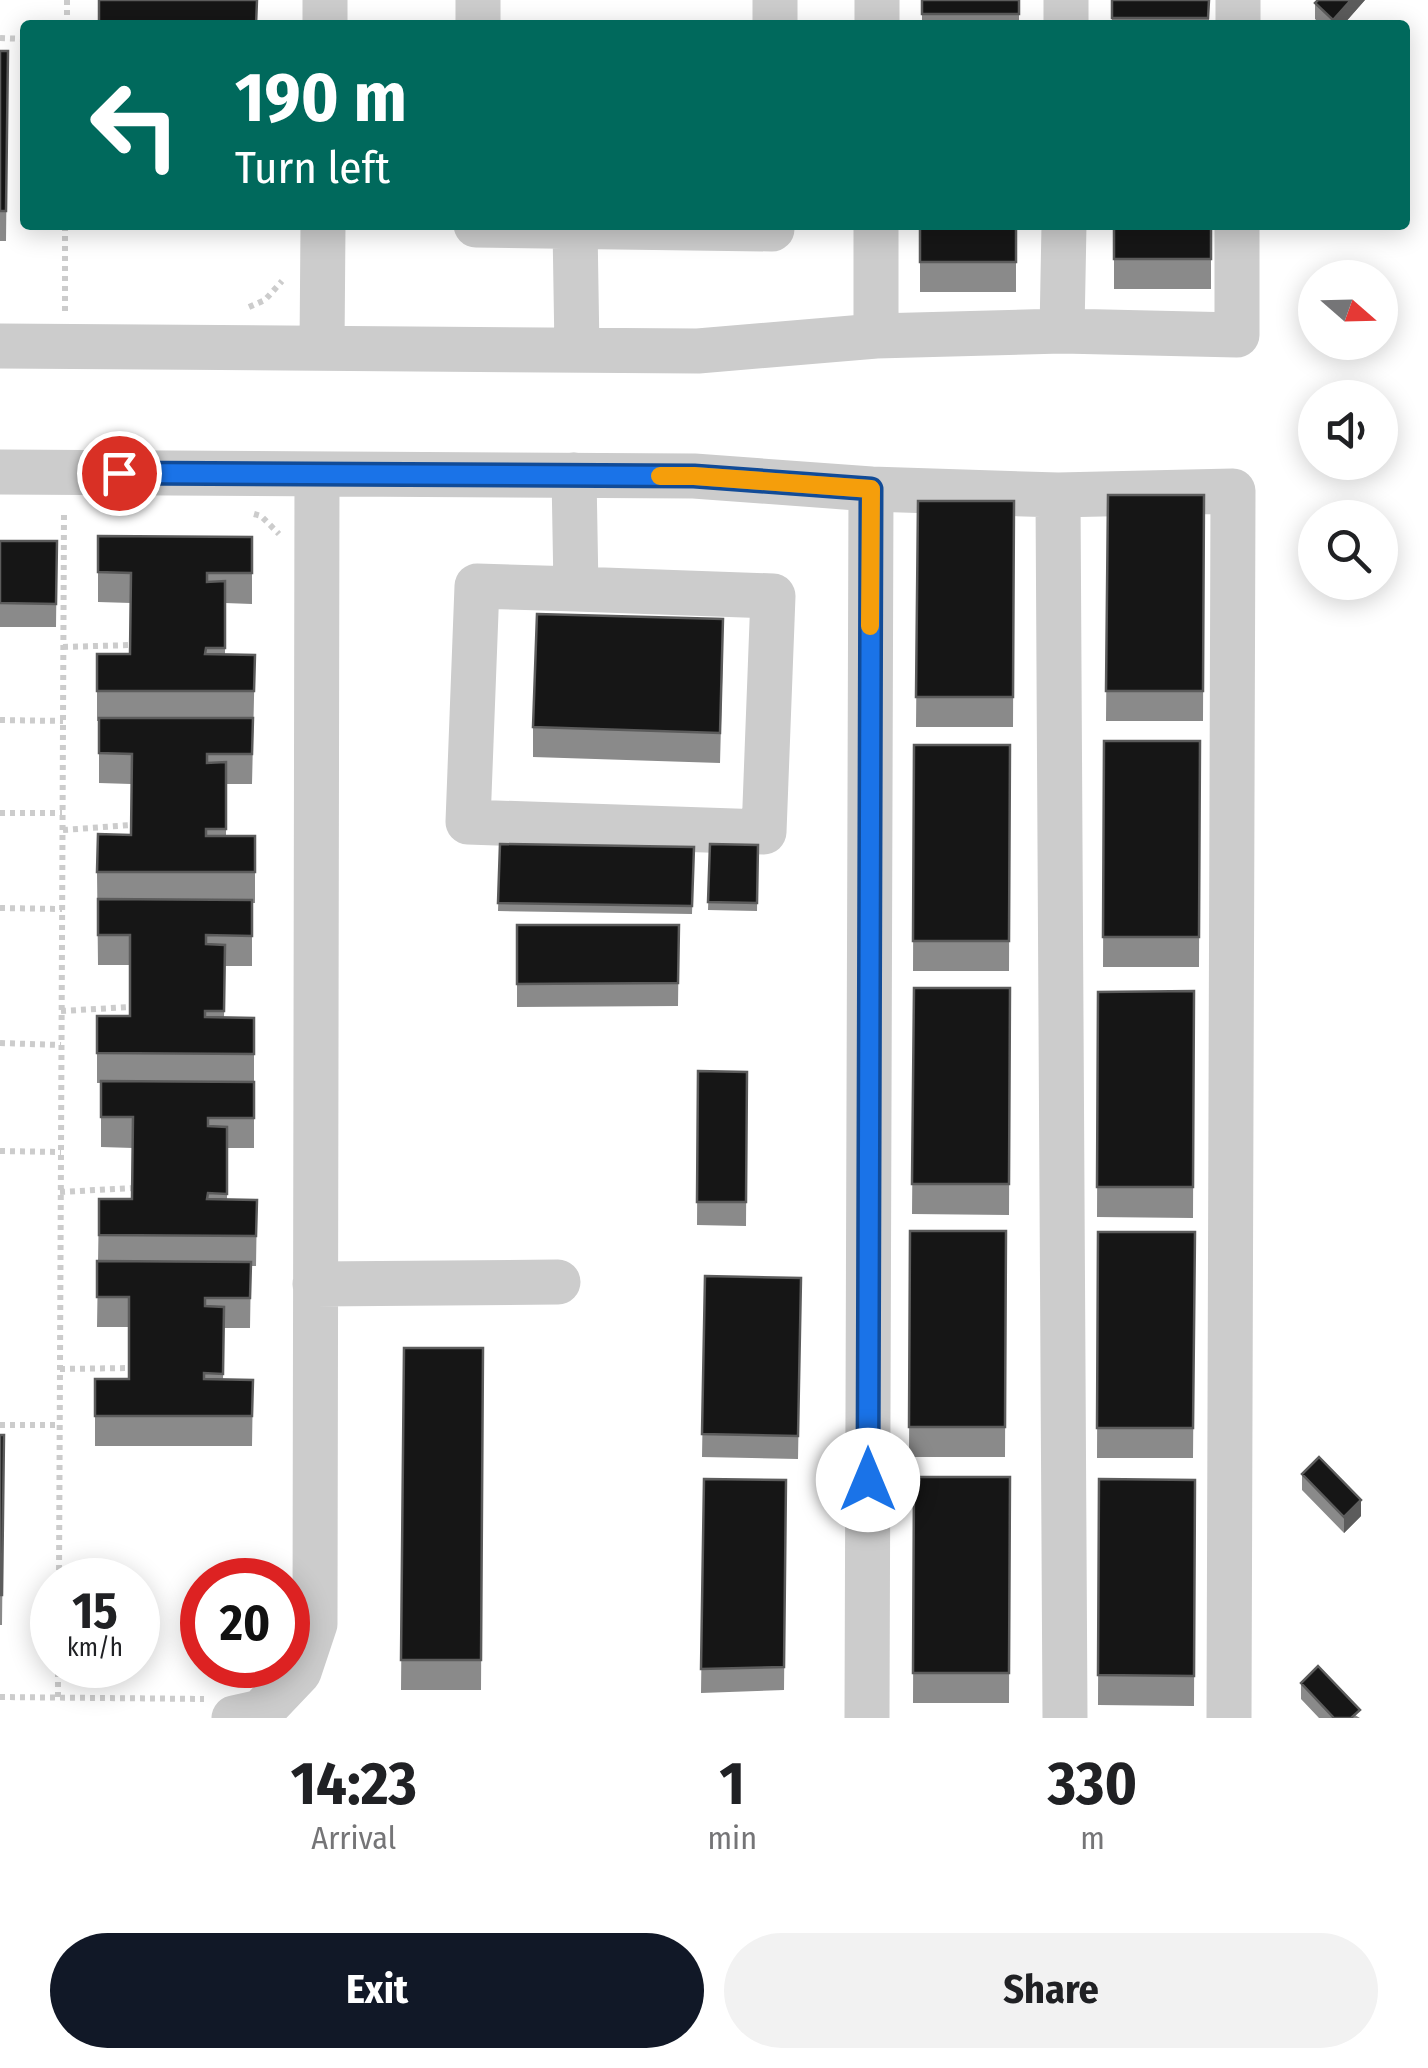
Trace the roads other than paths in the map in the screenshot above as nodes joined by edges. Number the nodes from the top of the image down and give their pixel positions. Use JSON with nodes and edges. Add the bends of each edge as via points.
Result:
{"nodes":[{"id":1,"x":323,"y":230,"type":"edge"},
{"id":2,"x":576,"y":230,"type":"edge"},
{"id":3,"x":876,"y":230,"type":"edge"},
{"id":4,"x":1064,"y":230,"type":"edge"},
{"id":5,"x":1238,"y":230,"type":"edge"},
{"id":6,"x":1062,"y":331,"type":"junction"},
{"id":7,"x":876,"y":336,"type":"junction"},
{"id":8,"x":0,"y":346,"type":"edge"},
{"id":9,"x":322,"y":348,"type":"junction"},
{"id":10,"x":577,"y":350,"type":"junction"},
{"id":11,"x":0,"y":472,"type":"edge"},
{"id":12,"x":316,"y":474,"type":"junction"},
{"id":13,"x":574,"y":475,"type":"junction"},
{"id":14,"x":871,"y":489,"type":"junction"},
{"id":15,"x":1058,"y":495,"type":"junction"},
{"id":16,"x":576,"y":589,"type":"junction"},
{"id":17,"x":558,"y":1282,"type":"dead end"},
{"id":18,"x":315,"y":1284,"type":"junction"},
{"id":19,"x":221,"y":1708,"type":"edge"},
{"id":20,"x":868,"y":1718,"type":"edge"},
{"id":21,"x":1066,"y":1718,"type":"edge"},
{"id":22,"x":1229,"y":1718,"type":"edge"}],
"edges":[{"from":1,"to":9,"type":"street"},
{"from":2,"to":10,"type":"street"},
{"from":3,"to":7,"type":"street"},
{"from":4,"to":6,"type":"street"},
{"from":5,"to":6,"type":"street","via":[[1237,335]]},
{"from":6,"to":7,"type":"street"},
{"from":7,"to":10,"type":"street","via":[[698,350]]},
{"from":8,"to":9,"type":"street"},
{"from":9,"to":10,"type":"street"},
{"from":11,"to":12,"type":"street"},
{"from":12,"to":13,"type":"street"},
{"from":12,"to":18,"type":"street"},
{"from":13,"to":14,"type":"street"},
{"from":13,"to":16,"type":"street"},
{"from":14,"to":15,"type":"street"},
{"from":14,"to":20,"type":"street"},
{"from":15,"to":21,"type":"street"},
{"from":15,"to":22,"type":"street","via":[[1233,491]]},
{"from":16,"to":16,"type":"street","via":[[477,586],[468,822],[764,832],[773,596]]},
{"from":17,"to":18,"type":"street"},
{"from":18,"to":19,"type":"street","via":[[315,1624],[298,1672],[261,1712]]}]}
